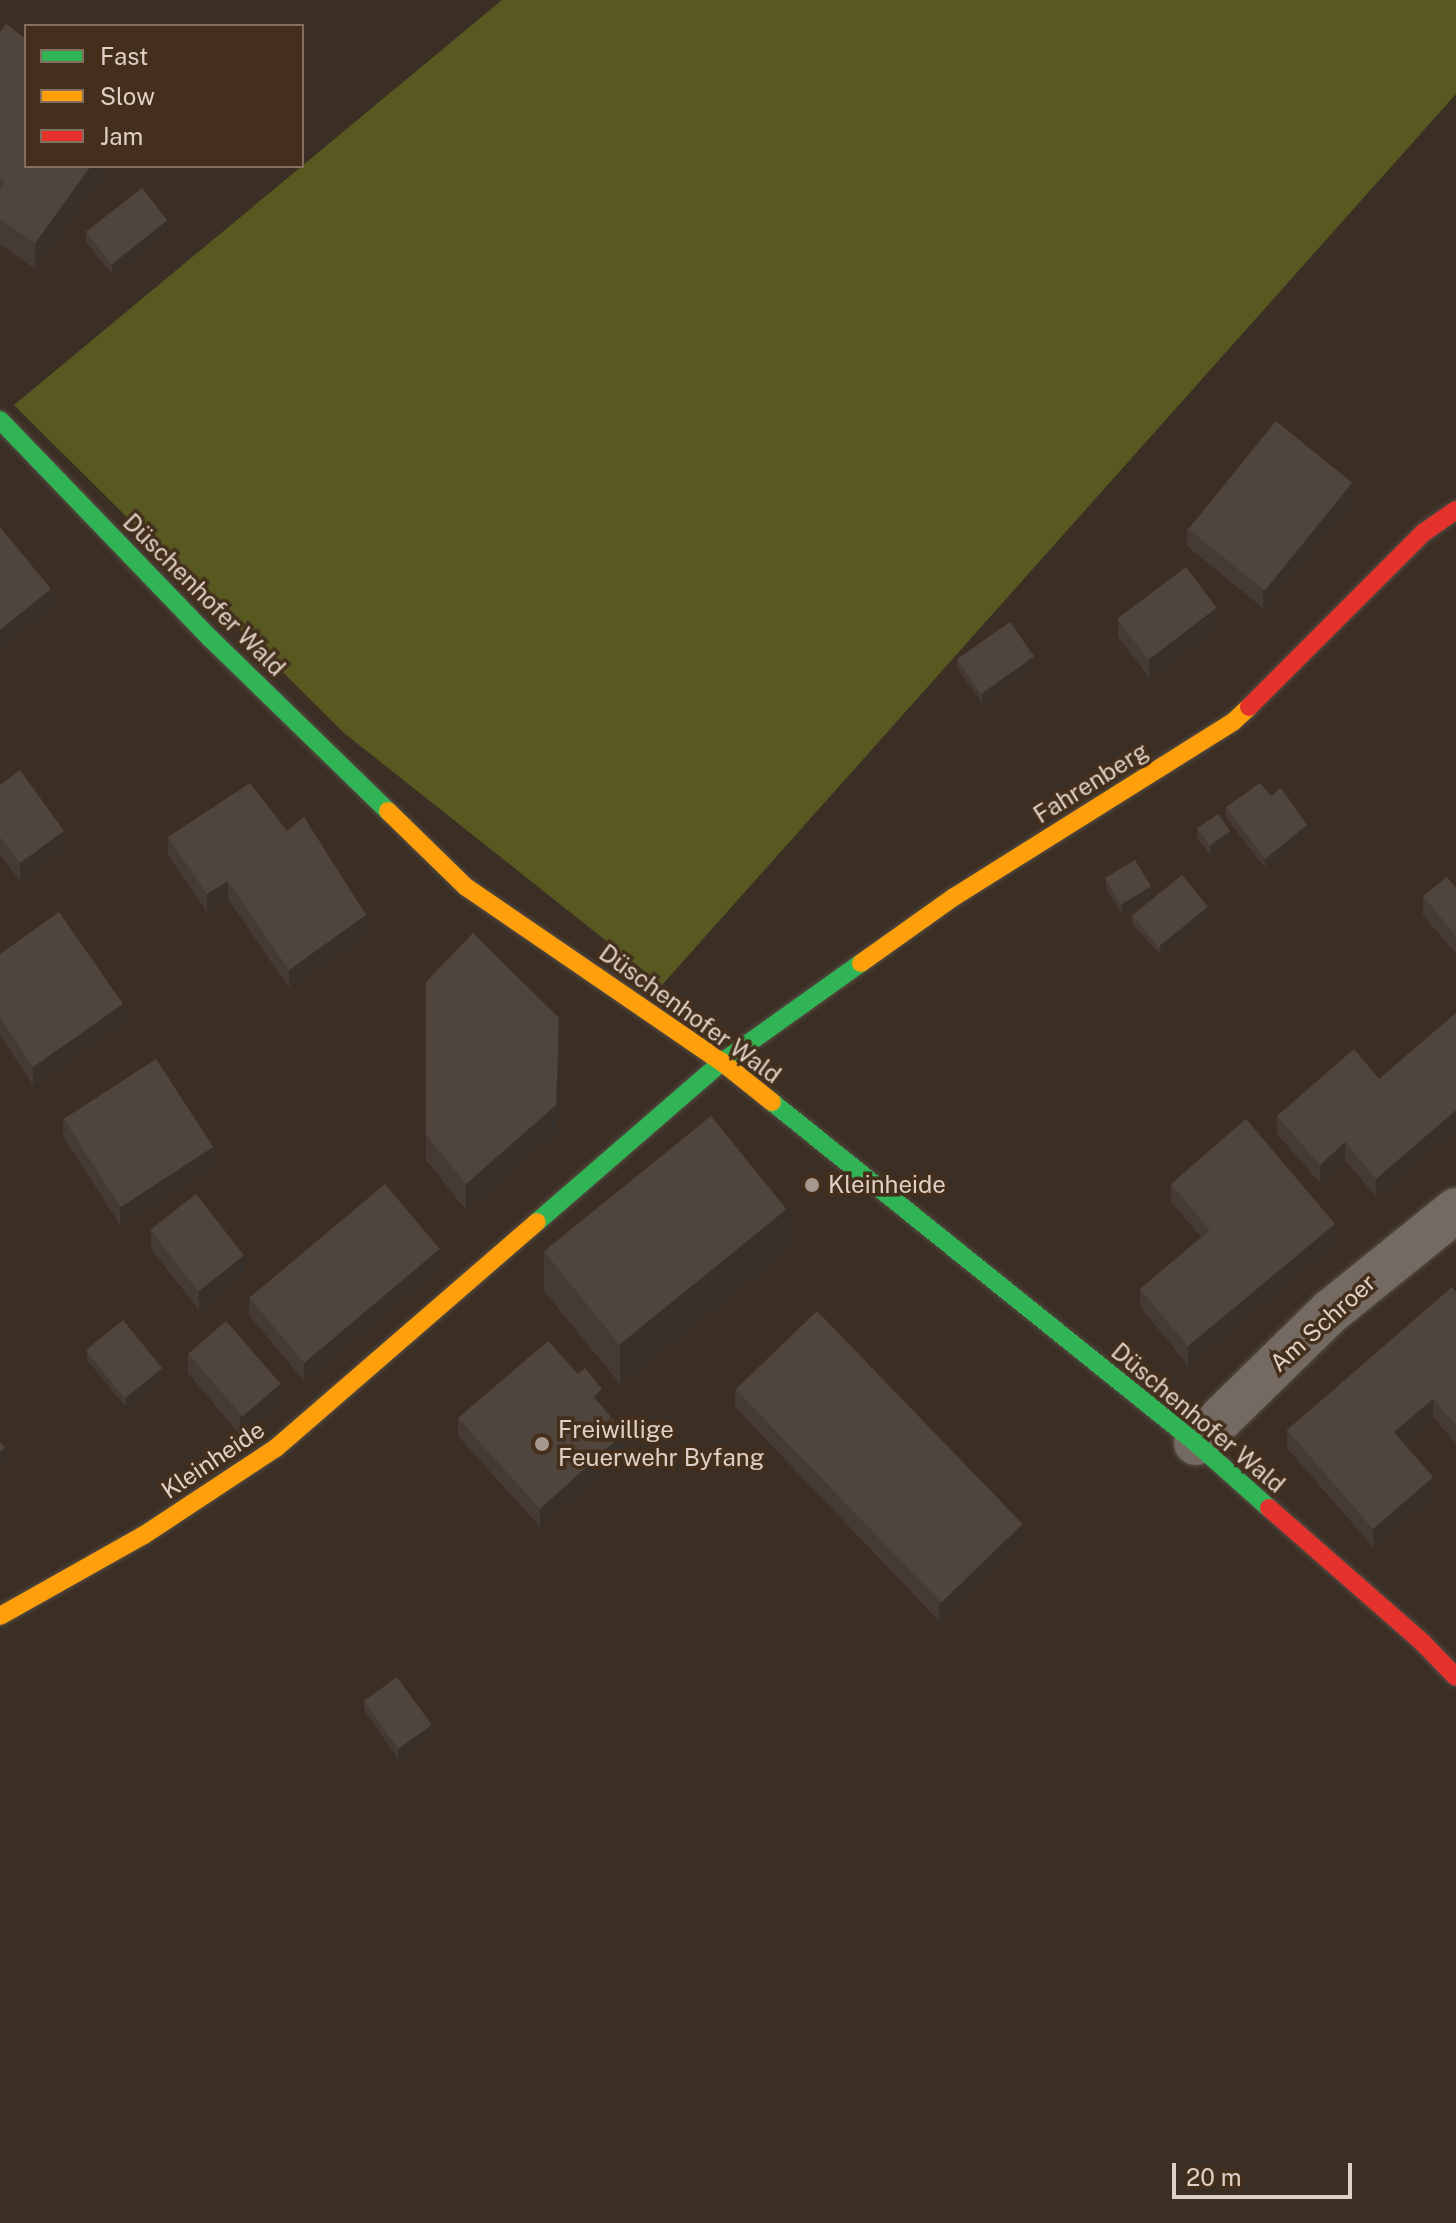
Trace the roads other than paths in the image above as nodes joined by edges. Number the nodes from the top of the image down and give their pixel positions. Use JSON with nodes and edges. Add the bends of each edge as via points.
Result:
{"nodes":[{"id":1,"x":0,"y":420,"type":"edge"},
{"id":2,"x":1456,"y":510,"type":"edge"},
{"id":3,"x":722,"y":1062,"type":"junction"},
{"id":4,"x":1456,"y":1210,"type":"edge"},
{"id":5,"x":1196,"y":1443,"type":"junction"},
{"id":6,"x":0,"y":1616,"type":"edge"},
{"id":7,"x":1456,"y":1677,"type":"edge"}],
"edges":[{"from":1,"to":3,"type":"street","name":"Düschenhofer Wald","via":[[211,639],[466,887]]},
{"from":2,"to":3,"type":"street","name":"Fahrenberg","via":[[1423,533],[1233,722],[954,897]]},
{"from":3,"to":5,"type":"street","name":"Düschenhofer Wald"},
{"from":3,"to":6,"type":"street","name":"Kleinheide","via":[[276,1448],[144,1535]]},
{"from":4,"to":5,"type":"street","name":"Am Schroer","via":[[1331,1311]]},
{"from":5,"to":7,"type":"street","name":"Düschenhofer Wald"}]}
